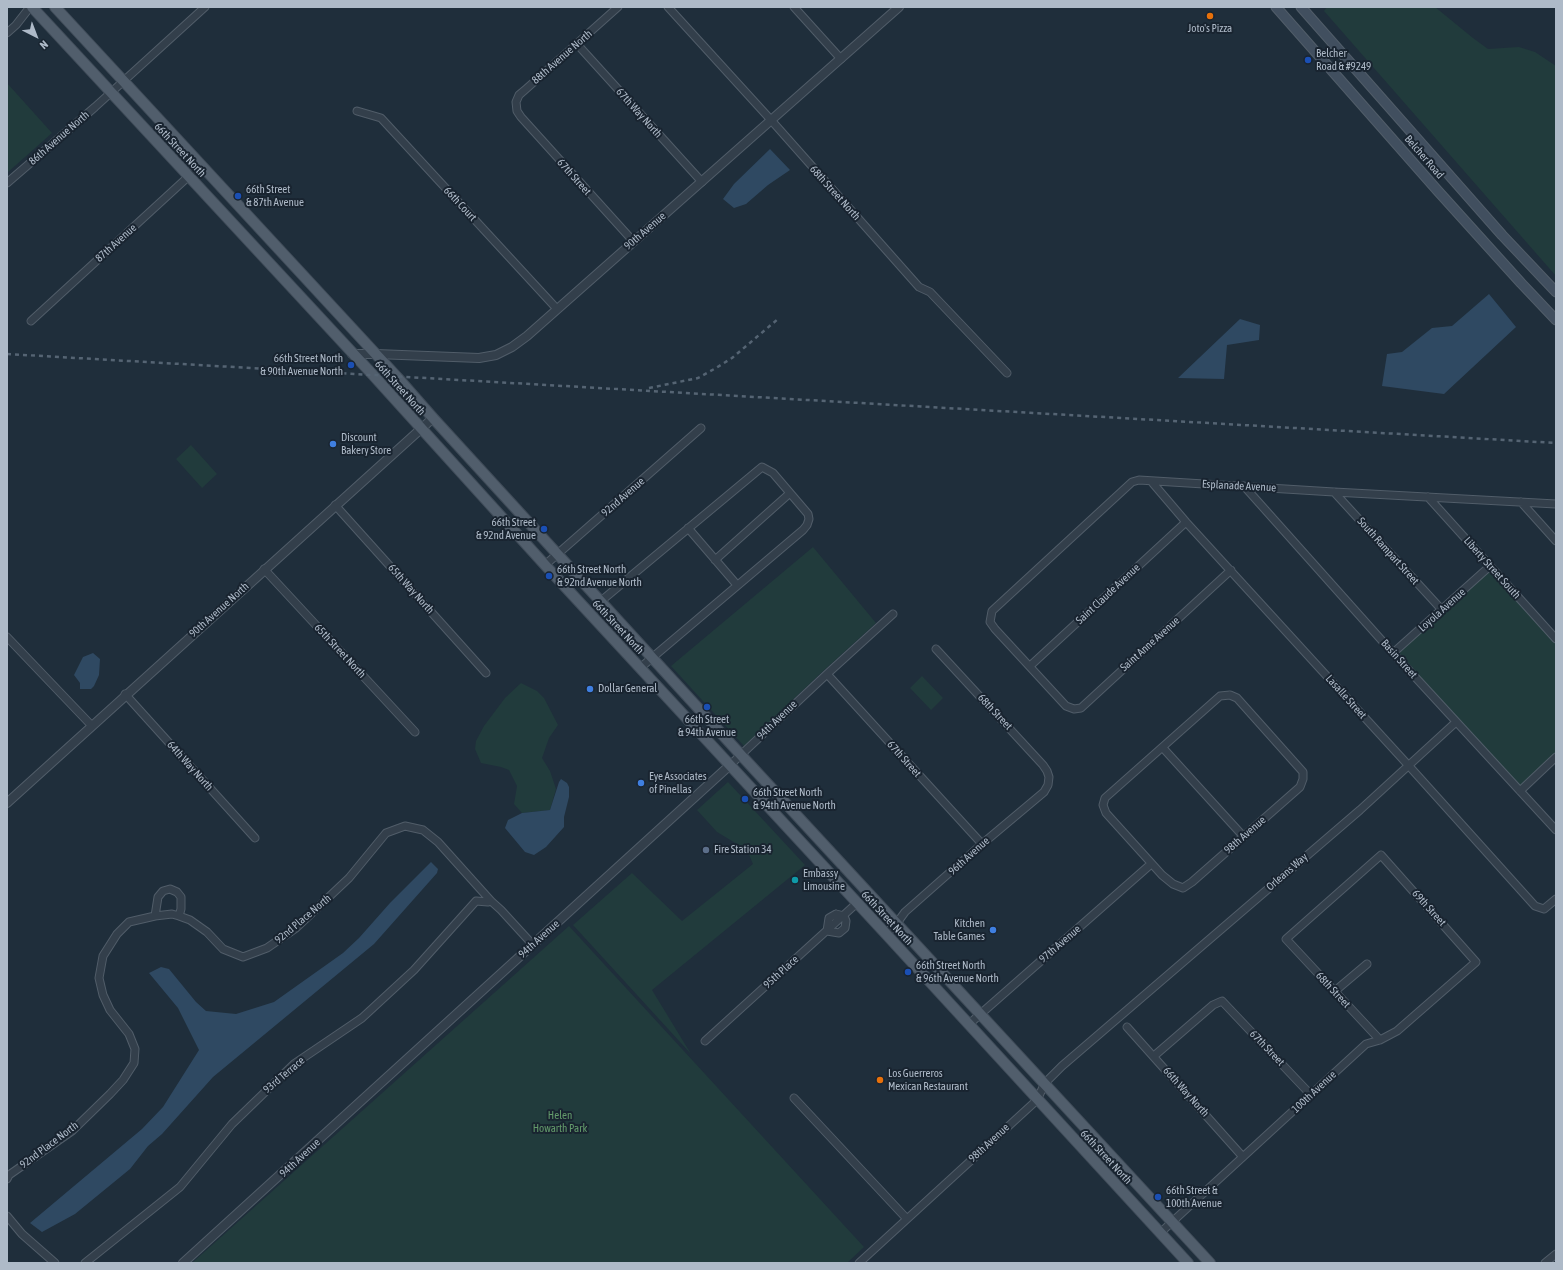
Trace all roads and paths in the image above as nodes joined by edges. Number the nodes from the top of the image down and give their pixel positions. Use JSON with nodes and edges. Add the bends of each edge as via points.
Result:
{"nodes":[{"id":1,"x":31,"y":7,"type":"edge"},
{"id":2,"x":55,"y":7,"type":"edge"},
{"id":3,"x":205,"y":7,"type":"edge"},
{"id":4,"x":618,"y":7,"type":"edge"},
{"id":5,"x":668,"y":7,"type":"edge"},
{"id":6,"x":794,"y":7,"type":"edge"},
{"id":7,"x":899,"y":7,"type":"edge"},
{"id":8,"x":1276,"y":7,"type":"edge"},
{"id":9,"x":1301,"y":7,"type":"edge"},
{"id":10,"x":7,"y":33,"type":"edge"},
{"id":11,"x":577,"y":44,"type":"junction"},
{"id":12,"x":841,"y":59,"type":"junction"},
{"id":13,"x":124,"y":81,"type":"junction"},
{"id":14,"x":111,"y":93,"type":"junction"},
{"id":15,"x":357,"y":111,"type":"dead end"},
{"id":16,"x":517,"y":111,"type":"joint"},
{"id":17,"x":771,"y":120,"type":"junction"},
{"id":18,"x":201,"y":165,"type":"junction"},
{"id":19,"x":188,"y":177,"type":"junction"},
{"id":20,"x":702,"y":182,"type":"junction"},
{"id":21,"x":7,"y":183,"type":"edge"},
{"id":22,"x":633,"y":242,"type":"junction"},
{"id":23,"x":277,"y":248,"type":"junction"},
{"id":24,"x":264,"y":259,"type":"junction"},
{"id":25,"x":1556,"y":292,"type":"edge"},
{"id":26,"x":557,"y":309,"type":"junction"},
{"id":27,"x":1556,"y":320,"type":"edge"},
{"id":28,"x":31,"y":321,"type":"dead end"},
{"id":29,"x":352,"y":354,"type":"junction"},
{"id":30,"x":376,"y":354,"type":"junction"},
{"id":31,"x":1007,"y":373,"type":"dead end"},
{"id":32,"x":433,"y":418,"type":"junction"},
{"id":33,"x":701,"y":428,"type":"dead end"},
{"id":34,"x":420,"y":429,"type":"junction"},
{"id":35,"x":1151,"y":481,"type":"junction"},
{"id":36,"x":1244,"y":486,"type":"junction"},
{"id":37,"x":1334,"y":492,"type":"junction"},
{"id":38,"x":790,"y":493,"type":"junction"},
{"id":39,"x":1428,"y":497,"type":"junction"},
{"id":40,"x":1521,"y":502,"type":"junction"},
{"id":41,"x":1556,"y":504,"type":"edge"},
{"id":42,"x":335,"y":505,"type":"junction"},
{"id":43,"x":1186,"y":522,"type":"junction"},
{"id":44,"x":688,"y":528,"type":"junction"},
{"id":45,"x":1556,"y":542,"type":"edge"},
{"id":46,"x":558,"y":554,"type":"junction"},
{"id":47,"x":715,"y":560,"type":"junction"},
{"id":48,"x":545,"y":565,"type":"junction"},
{"id":49,"x":1490,"y":566,"type":"junction"},
{"id":50,"x":264,"y":569,"type":"junction"},
{"id":51,"x":1231,"y":570,"type":"junction"},
{"id":52,"x":737,"y":585,"type":"junction"},
{"id":53,"x":601,"y":601,"type":"junction"},
{"id":54,"x":1442,"y":610,"type":"junction"},
{"id":55,"x":892,"y":614,"type":"dead end"},
{"id":56,"x":7,"y":637,"type":"edge"},
{"id":57,"x":1556,"y":639,"type":"edge"},
{"id":58,"x":936,"y":649,"type":"dead end"},
{"id":59,"x":1393,"y":653,"type":"junction"},
{"id":60,"x":652,"y":657,"type":"junction"},
{"id":61,"x":1030,"y":666,"type":"junction"},
{"id":62,"x":640,"y":668,"type":"junction"},
{"id":63,"x":486,"y":673,"type":"dead end"},
{"id":64,"x":827,"y":674,"type":"junction"},
{"id":65,"x":126,"y":694,"type":"junction"},
{"id":66,"x":1456,"y":722,"type":"junction"},
{"id":67,"x":92,"y":726,"type":"junction"},
{"id":68,"x":415,"y":732,"type":"dead end"},
{"id":69,"x":1162,"y":748,"type":"junction"},
{"id":70,"x":741,"y":755,"type":"junction"},
{"id":71,"x":1556,"y":758,"type":"edge"},
{"id":72,"x":729,"y":766,"type":"junction"},
{"id":73,"x":1409,"y":766,"type":"junction"},
{"id":74,"x":1049,"y":778,"type":"joint"},
{"id":75,"x":1520,"y":791,"type":"junction"},
{"id":76,"x":7,"y":802,"type":"edge"},
{"id":77,"x":1556,"y":830,"type":"edge"},
{"id":78,"x":1243,"y":836,"type":"junction"},
{"id":79,"x":256,"y":838,"type":"dead end"},
{"id":80,"x":982,"y":844,"type":"junction"},
{"id":81,"x":1381,"y":855,"type":"joint"},
{"id":82,"x":1151,"y":864,"type":"junction"},
{"id":83,"x":1556,"y":899,"type":"edge"},
{"id":84,"x":491,"y":901,"type":"junction"},
{"id":85,"x":858,"y":903,"type":"junction"},
{"id":86,"x":155,"y":916,"type":"junction"},
{"id":87,"x":179,"y":916,"type":"junction"},
{"id":88,"x":897,"y":923,"type":"junction"},
{"id":89,"x":886,"y":934,"type":"junction"},
{"id":90,"x":533,"y":944,"type":"junction"},
{"id":91,"x":1476,"y":962,"type":"joint"},
{"id":92,"x":1368,"y":964,"type":"dead end"},
{"id":93,"x":1335,"y":991,"type":"junction"},
{"id":94,"x":981,"y":1014,"type":"junction"},
{"id":95,"x":1115,"y":1020,"type":"joint"},
{"id":96,"x":968,"y":1025,"type":"junction"},
{"id":97,"x":1127,"y":1027,"type":"dead end"},
{"id":98,"x":1380,"y":1040,"type":"junction"},
{"id":99,"x":705,"y":1041,"type":"dead end"},
{"id":100,"x":1154,"y":1056,"type":"junction"},
{"id":101,"x":1045,"y":1084,"type":"junction"},
{"id":102,"x":1311,"y":1095,"type":"junction"},
{"id":103,"x":794,"y":1098,"type":"dead end"},
{"id":104,"x":1037,"y":1100,"type":"junction"},
{"id":105,"x":1243,"y":1157,"type":"junction"},
{"id":106,"x":7,"y":1179,"type":"edge"},
{"id":107,"x":7,"y":1216,"type":"edge"},
{"id":108,"x":907,"y":1219,"type":"junction"},
{"id":109,"x":1172,"y":1221,"type":"junction"},
{"id":110,"x":1160,"y":1233,"type":"junction"},
{"id":111,"x":1556,"y":1254,"type":"edge"},
{"id":112,"x":55,"y":1263,"type":"edge"},
{"id":113,"x":85,"y":1263,"type":"edge"},
{"id":114,"x":183,"y":1263,"type":"edge"},
{"id":115,"x":859,"y":1263,"type":"edge"},
{"id":116,"x":1188,"y":1263,"type":"edge"},
{"id":117,"x":1210,"y":1263,"type":"edge"},
{"id":118,"x":1546,"y":1263,"type":"edge"}],
"edges":[{"from":1,"to":10,"type":"street"},
{"from":1,"to":14,"type":"main road","name":"66th Street North"},
{"from":2,"to":13,"type":"main road","name":"66th Street North"},
{"from":3,"to":13,"type":"street","name":"86th Avenue North"},
{"from":4,"to":11,"type":"street","name":"88th Avenue North"},
{"from":5,"to":17,"type":"street","name":"68th Street North"},
{"from":6,"to":12,"type":"street"},
{"from":7,"to":12,"type":"street","name":"90th Avenue"},
{"from":8,"to":27,"type":"main road","name":"Belcher Road","via":[[1521,284]]},
{"from":9,"to":25,"type":"main road","name":"Belcher Road","via":[[1502,235]]},
{"from":11,"to":16,"type":"street","name":"88th Avenue North","via":[[519,95],[516,102]]},
{"from":11,"to":20,"type":"street","name":"67th Way North"},
{"from":12,"to":17,"type":"street","name":"90th Avenue"},
{"from":13,"to":14,"type":"street","name":"86th Avenue North"},
{"from":13,"to":18,"type":"main road","name":"66th Street North"},
{"from":14,"to":19,"type":"main road","name":"66th Street North"},
{"from":14,"to":21,"type":"street","name":"86th Avenue North"},
{"from":15,"to":26,"type":"street","name":"66th Court","via":[[382,118]]},
{"from":16,"to":22,"type":"street","name":"67th Street"},
{"from":17,"to":20,"type":"street","name":"90th Avenue"},
{"from":17,"to":31,"type":"street","name":"68th Street North","via":[[919,287],[930,292]]},
{"from":18,"to":19,"type":"street","name":"87th Avenue"},
{"from":18,"to":23,"type":"main road","name":"66th Street North"},
{"from":19,"to":24,"type":"main road","name":"66th Street North"},
{"from":19,"to":28,"type":"street","name":"87th Avenue"},
{"from":20,"to":22,"type":"street","name":"90th Avenue"},
{"from":22,"to":26,"type":"street","name":"90th Avenue"},
{"from":23,"to":24,"type":"main road"},
{"from":23,"to":30,"type":"main road","name":"66th Street North"},
{"from":24,"to":29,"type":"main road","name":"66th Street North"},
{"from":26,"to":30,"type":"street","name":"90th Avenue","via":[[527,336],[496,355],[456,358]]},
{"from":29,"to":30,"type":"street","name":"90th Avenue"},
{"from":29,"to":34,"type":"main road","name":"66th Street North"},
{"from":30,"to":32,"type":"main road","name":"66th Street North"},
{"from":32,"to":34,"type":"street","name":"90th Avenue North"},
{"from":32,"to":46,"type":"main road","name":"66th Street North"},
{"from":33,"to":46,"type":"street","name":"92nd Avenue"},
{"from":34,"to":42,"type":"street","name":"90th Avenue North"},
{"from":34,"to":48,"type":"main road","name":"66th Street North"},
{"from":35,"to":36,"type":"street","name":"Esplanade Avenue"},
{"from":35,"to":43,"type":"street","name":"Lasalle Street"},
{"from":35,"to":61,"type":"street","name":"Esplanade Avenue","via":[[1132,482],[992,611],[990,622]]},
{"from":36,"to":37,"type":"street","name":"Esplanade Avenue"},
{"from":36,"to":59,"type":"street","name":"Basin Street"},
{"from":37,"to":39,"type":"street","name":"Esplanade Avenue"},
{"from":37,"to":54,"type":"street","name":"South Rampart Street"},
{"from":38,"to":44,"type":"street","via":[[773,473],[762,467]]},
{"from":38,"to":47,"type":"street"},
{"from":38,"to":52,"type":"street","via":[[808,514],[807,525]]},
{"from":39,"to":40,"type":"street","name":"Esplanade Avenue"},
{"from":39,"to":49,"type":"street","name":"Liberty Street South"},
{"from":40,"to":41,"type":"street","name":"Esplanade Avenue"},
{"from":40,"to":45,"type":"street"},
{"from":42,"to":50,"type":"street","name":"90th Avenue North"},
{"from":42,"to":63,"type":"street","name":"65th Way North"},
{"from":43,"to":51,"type":"street","name":"Lasalle Street"},
{"from":43,"to":61,"type":"street","name":"Saint Claude Avenue"},
{"from":44,"to":47,"type":"street"},
{"from":44,"to":53,"type":"street"},
{"from":46,"to":48,"type":"street","name":"92nd Avenue"},
{"from":46,"to":53,"type":"main road","name":"66th Street North"},
{"from":47,"to":52,"type":"street"},
{"from":48,"to":62,"type":"main road","name":"66th Street North"},
{"from":49,"to":54,"type":"street","name":"Loyola Avenue"},
{"from":49,"to":57,"type":"street","name":"Liberty Street South"},
{"from":50,"to":65,"type":"street","name":"90th Avenue North"},
{"from":50,"to":68,"type":"street","name":"65th Street North"},
{"from":51,"to":61,"type":"street","name":"Saint Anne Avenue","via":[[1081,708],[1066,706]]},
{"from":51,"to":73,"type":"street","name":"Lasalle Street"},
{"from":52,"to":60,"type":"street"},
{"from":53,"to":60,"type":"main road","name":"66th Street North"},
{"from":54,"to":59,"type":"street","name":"Loyola Avenue"},
{"from":55,"to":64,"type":"street","name":"94th Avenue"},
{"from":56,"to":67,"type":"street"},
{"from":58,"to":74,"type":"street","name":"68th Street","via":[[1043,765]]},
{"from":59,"to":66,"type":"street","name":"Basin Street"},
{"from":60,"to":62,"type":"street"},
{"from":60,"to":70,"type":"main road","name":"66th Street North"},
{"from":62,"to":72,"type":"main road","name":"66th Street North"},
{"from":64,"to":70,"type":"street","name":"94th Avenue"},
{"from":64,"to":80,"type":"street","name":"67th Street"},
{"from":65,"to":67,"type":"street","name":"90th Avenue North"},
{"from":65,"to":79,"type":"street","name":"64th Way North"},
{"from":66,"to":73,"type":"street","name":"Orleans Way"},
{"from":66,"to":75,"type":"street","name":"Basin Street"},
{"from":67,"to":76,"type":"street","name":"90th Avenue North"},
{"from":69,"to":78,"type":"street"},
{"from":69,"to":78,"type":"street","name":"98th Avenue","via":[[1220,696],[1230,695],[1237,698],[1303,772],[1300,787]]},
{"from":69,"to":82,"type":"street","via":[[1105,798],[1103,805],[1106,812]]},
{"from":70,"to":72,"type":"street","name":"94th Avenue"},
{"from":70,"to":88,"type":"main road","name":"66th Street North"},
{"from":71,"to":75,"type":"street"},
{"from":72,"to":85,"type":"main road","name":"66th Street North"},
{"from":72,"to":90,"type":"street","name":"94th Avenue"},
{"from":73,"to":83,"type":"street","name":"Lasalle Street","via":[[1535,906],[1544,909]]},
{"from":73,"to":95,"type":"street","name":"Orleans Way"},
{"from":74,"to":80,"type":"street","name":"96th Avenue","via":[[1044,792]]},
{"from":75,"to":77,"type":"street","name":"Basin Street"},
{"from":78,"to":82,"type":"street","name":"98th Avenue","via":[[1183,888],[1173,884]]},
{"from":80,"to":88,"type":"street","name":"96th Avenue","via":[[905,912]]},
{"from":81,"to":91,"type":"street","name":"69th Street"},
{"from":81,"to":93,"type":"street","name":"68th Street","via":[[1286,939]]},
{"from":82,"to":94,"type":"street","name":"97th Avenue"},
{"from":84,"to":87,"type":"street","name":"92nd Place North","via":[[438,842],[423,830],[405,826],[386,833],[349,878],[296,928],[267,948],[243,958],[223,949],[207,932]]},
{"from":84,"to":90,"type":"street","name":"92nd Place North"},
{"from":84,"to":113,"type":"street","name":"93rd Terrace","via":[[476,901],[414,970],[362,1018],[294,1064],[232,1124],[180,1187]]},
{"from":85,"to":89,"type":"main road","name":"66th Street North"},
{"from":85,"to":99,"type":"street","name":"95th Place"},
{"from":86,"to":87,"type":"street","name":"92nd Place North"},
{"from":86,"to":87,"type":"street","via":[[158,897],[163,891],[170,889],[181,897]]},
{"from":86,"to":106,"type":"street","name":"92nd Place North","via":[[129,922],[117,934],[103,956],[99,978],[110,1010],[129,1034],[135,1049],[134,1063],[123,1080],[72,1130]]},
{"from":88,"to":89,"type":"street","name":"96th Avenue"},
{"from":88,"to":94,"type":"main road","name":"66th Street North"},
{"from":89,"to":96,"type":"main road","name":"66th Street North"},
{"from":90,"to":114,"type":"street","name":"94th Avenue"},
{"from":91,"to":98,"type":"street","name":"100th Avenue","via":[[1397,1031]]},
{"from":92,"to":93,"type":"street"},
{"from":93,"to":98,"type":"street","name":"68th Street"},
{"from":94,"to":96,"type":"street","name":"97th Avenue"},
{"from":94,"to":101,"type":"main road","name":"66th Street North"},
{"from":95,"to":101,"type":"street","name":"98th Avenue"},
{"from":96,"to":104,"type":"main road","name":"66th Street North"},
{"from":97,"to":100,"type":"street","name":"66th Way North"},
{"from":98,"to":102,"type":"street","name":"100th Avenue","via":[[1366,1044]]},
{"from":100,"to":102,"type":"street","name":"67th Street","via":[[1213,1005],[1222,1001]]},
{"from":100,"to":105,"type":"street","name":"66th Way North"},
{"from":101,"to":104,"type":"street","name":"98th Avenue"},
{"from":101,"to":109,"type":"main road","name":"66th Street North"},
{"from":102,"to":105,"type":"street","name":"100th Avenue"},
{"from":103,"to":108,"type":"street"},
{"from":104,"to":108,"type":"street","name":"98th Avenue"},
{"from":104,"to":110,"type":"main road","name":"66th Street North"},
{"from":105,"to":109,"type":"street","name":"100th Avenue"},
{"from":107,"to":112,"type":"street","via":[[22,1234]]},
{"from":108,"to":115,"type":"street","name":"98th Avenue"},
{"from":109,"to":110,"type":"street","name":"100th Avenue"},
{"from":109,"to":117,"type":"main road","name":"66th Street North"},
{"from":110,"to":116,"type":"main road","name":"66th Street North"},
{"from":111,"to":118,"type":"street"}]}
